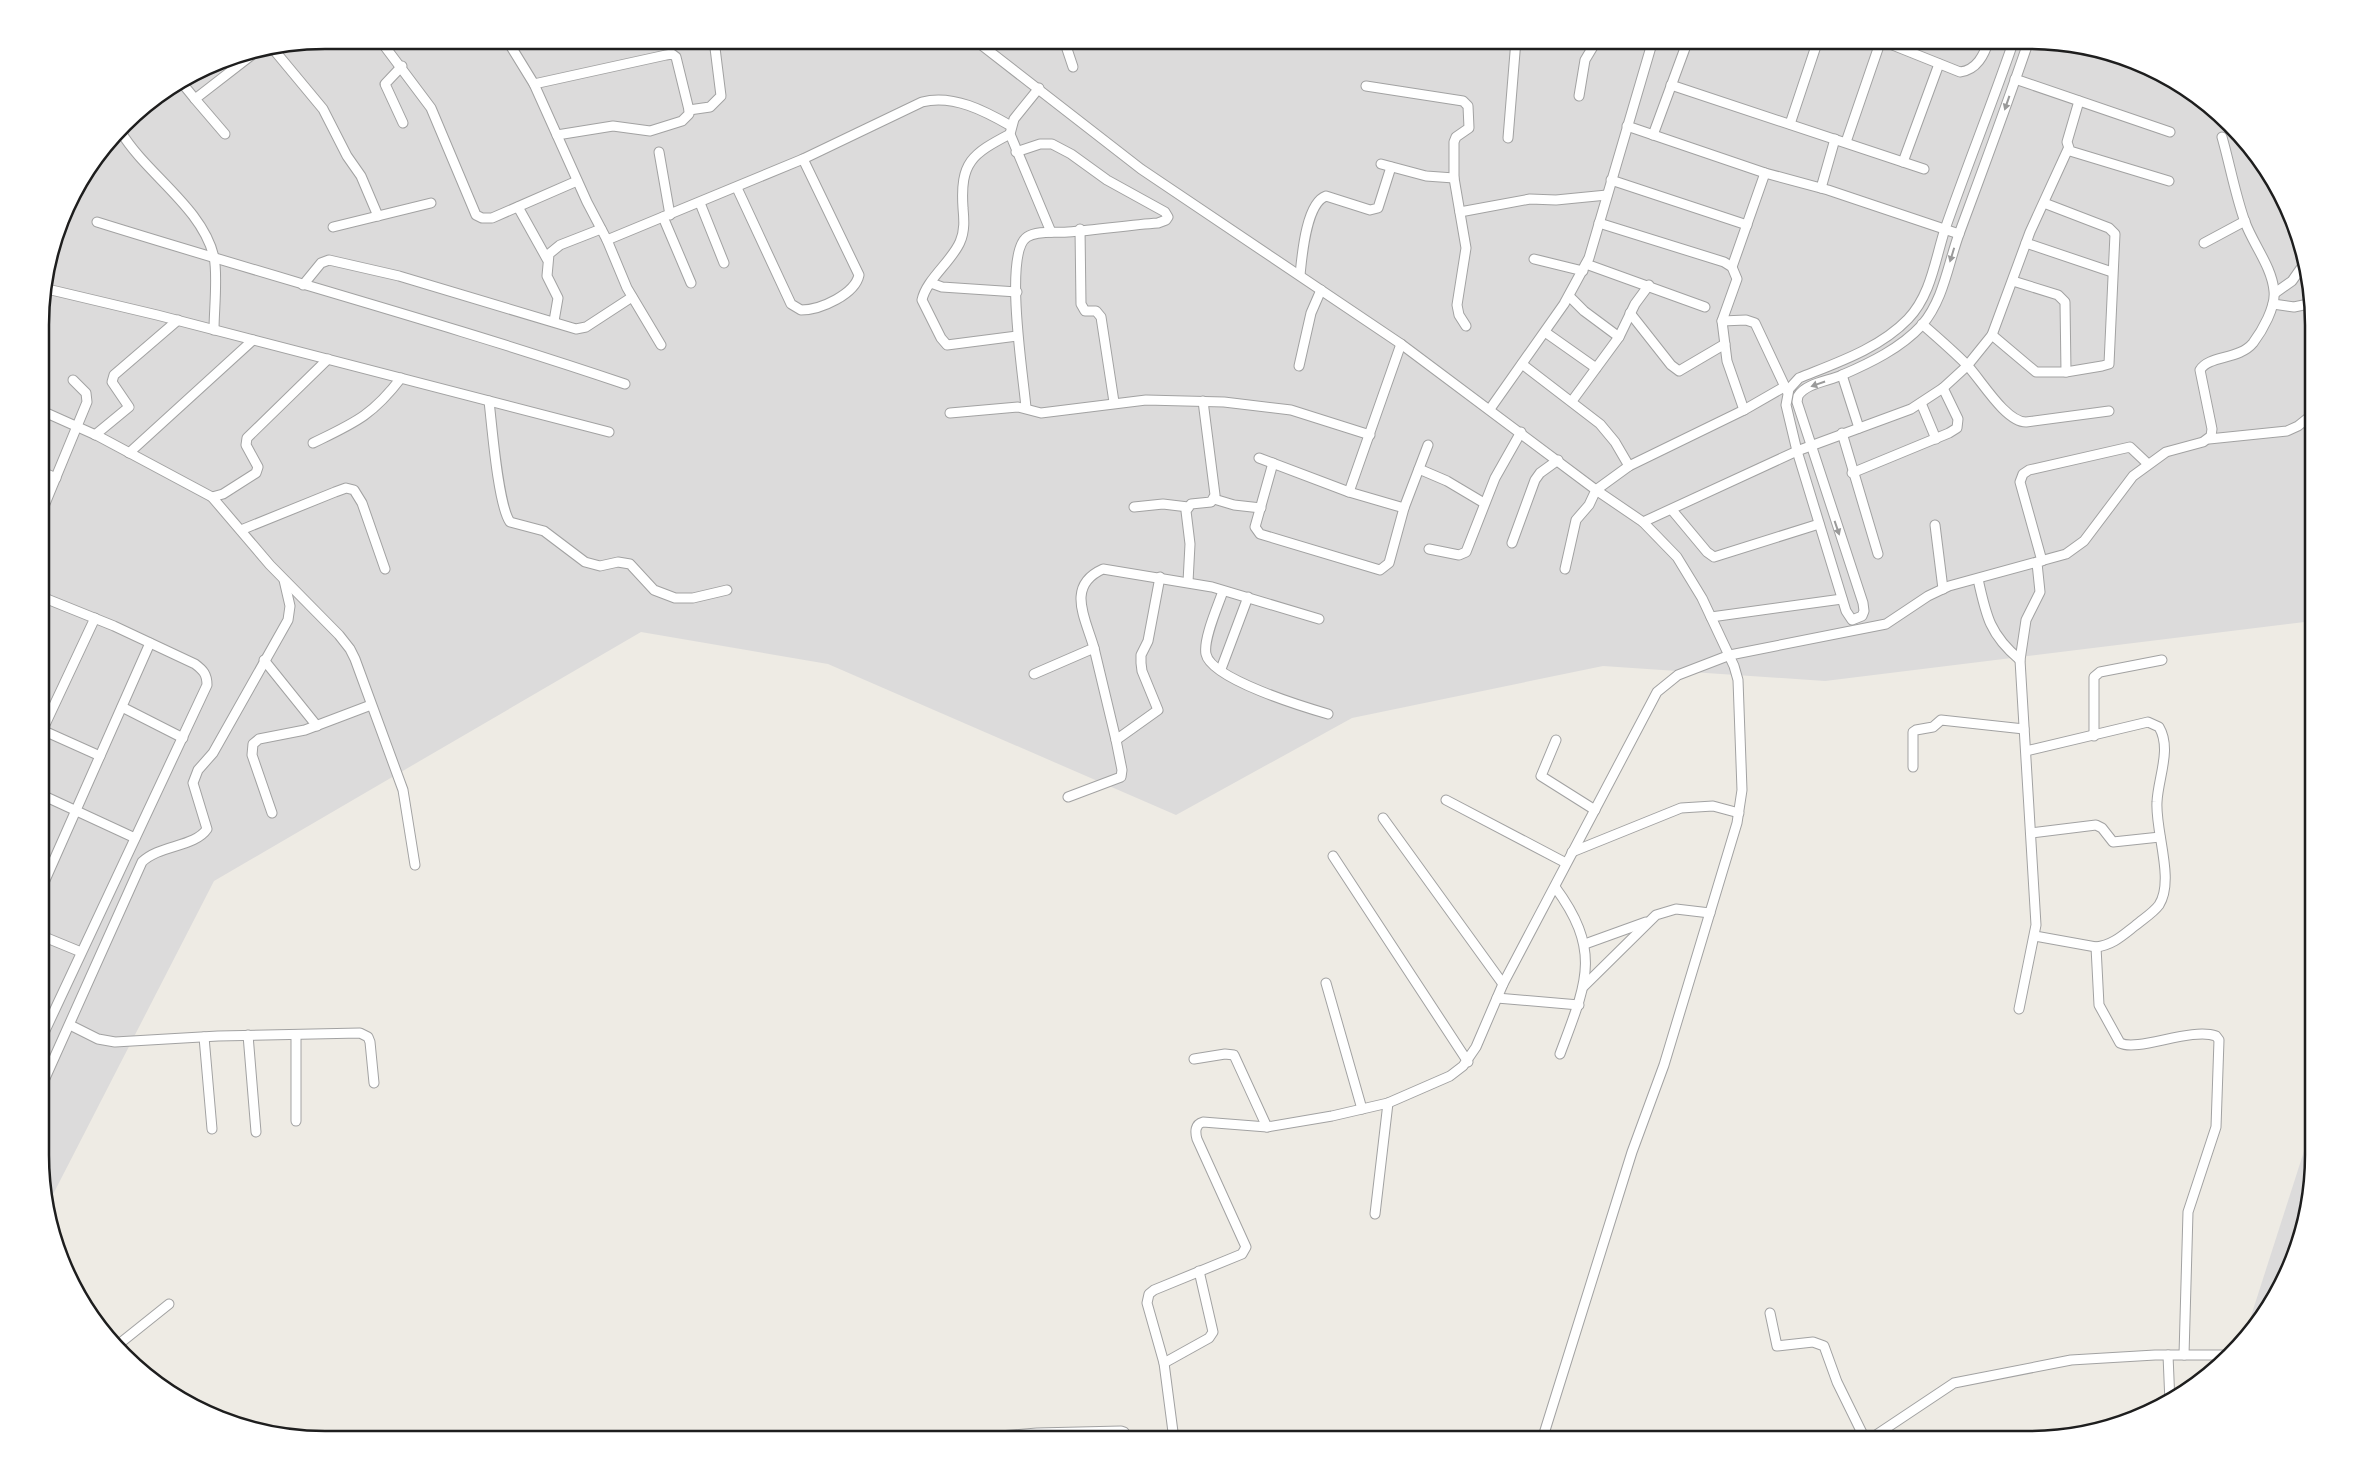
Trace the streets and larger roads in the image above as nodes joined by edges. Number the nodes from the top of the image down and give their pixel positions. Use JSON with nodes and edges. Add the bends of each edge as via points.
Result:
{"nodes":[{"id":1,"x":388,"y":49,"type":"edge"},
{"id":2,"x":513,"y":49,"type":"edge"},
{"id":3,"x":714,"y":49,"type":"edge"},
{"id":4,"x":987,"y":49,"type":"edge"},
{"id":5,"x":1067,"y":49,"type":"edge"},
{"id":6,"x":1515,"y":49,"type":"edge"},
{"id":7,"x":1592,"y":49,"type":"edge"},
{"id":8,"x":1650,"y":49,"type":"edge"},
{"id":9,"x":1685,"y":49,"type":"edge"},
{"id":10,"x":1815,"y":49,"type":"edge"},
{"id":11,"x":1878,"y":49,"type":"edge"},
{"id":12,"x":1903,"y":49,"type":"edge"},
{"id":13,"x":1985,"y":49,"type":"edge"},
{"id":14,"x":2011,"y":49,"type":"edge"},
{"id":15,"x":2026,"y":49,"type":"edge"},
{"id":16,"x":277,"y":53,"type":"edge"},
{"id":17,"x":244,"y":61,"type":"edge"},
{"id":18,"x":1939,"y":64,"type":"junction"},
{"id":19,"x":402,"y":66,"type":"junction"},
{"id":20,"x":1073,"y":67,"type":"dead end"},
{"id":21,"x":2016,"y":79,"type":"junction"},
{"id":22,"x":534,"y":84,"type":"junction"},
{"id":23,"x":1671,"y":84,"type":"junction"},
{"id":24,"x":1366,"y":86,"type":"dead end"},
{"id":25,"x":185,"y":87,"type":"edge"},
{"id":26,"x":1038,"y":88,"type":"junction"},
{"id":27,"x":1579,"y":96,"type":"dead end"},
{"id":28,"x":195,"y":99,"type":"junction"},
{"id":29,"x":2078,"y":101,"type":"junction"},
{"id":30,"x":689,"y":110,"type":"junction"},
{"id":31,"x":403,"y":123,"type":"dead end"},
{"id":32,"x":1790,"y":124,"type":"junction"},
{"id":33,"x":1627,"y":126,"type":"junction"},
{"id":34,"x":1010,"y":130,"type":"junction"},
{"id":35,"x":2170,"y":132,"type":"dead end"},
{"id":36,"x":225,"y":134,"type":"dead end"},
{"id":37,"x":557,"y":135,"type":"junction"},
{"id":38,"x":1652,"y":135,"type":"junction"},
{"id":39,"x":124,"y":136,"type":"edge"},
{"id":40,"x":2222,"y":137,"type":"dead end"},
{"id":41,"x":1508,"y":138,"type":"dead end"},
{"id":42,"x":1835,"y":139,"type":"junction"},
{"id":43,"x":1846,"y":142,"type":"junction"},
{"id":44,"x":2068,"y":148,"type":"junction"},
{"id":45,"x":659,"y":152,"type":"dead end"},
{"id":46,"x":1016,"y":152,"type":"junction"},
{"id":47,"x":803,"y":160,"type":"junction"},
{"id":48,"x":1903,"y":162,"type":"junction"},
{"id":49,"x":1381,"y":164,"type":"dead end"},
{"id":50,"x":1391,"y":167,"type":"junction"},
{"id":51,"x":1924,"y":169,"type":"dead end"},
{"id":52,"x":1764,"y":173,"type":"junction"},
{"id":53,"x":1454,"y":178,"type":"junction"},
{"id":54,"x":1611,"y":180,"type":"junction"},
{"id":55,"x":577,"y":181,"type":"junction"},
{"id":56,"x":2168,"y":181,"type":"dead end"},
{"id":57,"x":737,"y":188,"type":"junction"},
{"id":58,"x":1821,"y":188,"type":"junction"},
{"id":59,"x":1607,"y":195,"type":"junction"},
{"id":60,"x":431,"y":203,"type":"dead end"},
{"id":61,"x":700,"y":203,"type":"junction"},
{"id":62,"x":2044,"y":203,"type":"junction"},
{"id":63,"x":518,"y":207,"type":"junction"},
{"id":64,"x":1460,"y":212,"type":"junction"},
{"id":65,"x":378,"y":216,"type":"junction"},
{"id":66,"x":666,"y":216,"type":"junction"},
{"id":67,"x":97,"y":222,"type":"dead end"},
{"id":68,"x":2245,"y":222,"type":"junction"},
{"id":69,"x":1599,"y":223,"type":"junction"},
{"id":70,"x":1747,"y":225,"type":"junction"},
{"id":71,"x":333,"y":227,"type":"dead end"},
{"id":72,"x":601,"y":229,"type":"junction"},
{"id":73,"x":1080,"y":230,"type":"junction"},
{"id":74,"x":1945,"y":230,"type":"junction"},
{"id":75,"x":1050,"y":232,"type":"junction"},
{"id":76,"x":1959,"y":234,"type":"junction"},
{"id":77,"x":607,"y":240,"type":"junction"},
{"id":78,"x":2026,"y":243,"type":"junction"},
{"id":79,"x":2204,"y":243,"type":"dead end"},
{"id":80,"x":215,"y":259,"type":"junction"},
{"id":81,"x":547,"y":259,"type":"junction"},
{"id":82,"x":1534,"y":259,"type":"dead end"},
{"id":83,"x":724,"y":263,"type":"dead end"},
{"id":84,"x":1732,"y":267,"type":"junction"},
{"id":85,"x":1585,"y":268,"type":"junction"},
{"id":86,"x":2300,"y":270,"type":"edge"},
{"id":87,"x":2112,"y":272,"type":"junction"},
{"id":88,"x":1300,"y":275,"type":"junction"},
{"id":89,"x":2013,"y":281,"type":"junction"},
{"id":90,"x":691,"y":282,"type":"dead end"},
{"id":91,"x":932,"y":283,"type":"junction"},
{"id":92,"x":303,"y":285,"type":"junction"},
{"id":93,"x":1649,"y":285,"type":"junction"},
{"id":94,"x":51,"y":290,"type":"edge"},
{"id":95,"x":1321,"y":290,"type":"junction"},
{"id":96,"x":1017,"y":292,"type":"junction"},
{"id":97,"x":2274,"y":293,"type":"junction"},
{"id":98,"x":1569,"y":296,"type":"junction"},
{"id":99,"x":632,"y":297,"type":"junction"},
{"id":100,"x":2273,"y":304,"type":"junction"},
{"id":101,"x":2305,"y":305,"type":"edge"},
{"id":102,"x":1705,"y":307,"type":"dead end"},
{"id":103,"x":1630,"y":313,"type":"junction"},
{"id":104,"x":178,"y":320,"type":"junction"},
{"id":105,"x":554,"y":321,"type":"junction"},
{"id":106,"x":1722,"y":321,"type":"junction"},
{"id":107,"x":1922,"y":324,"type":"junction"},
{"id":108,"x":1466,"y":326,"type":"dead end"},
{"id":109,"x":214,"y":330,"type":"junction"},
{"id":110,"x":1544,"y":332,"type":"junction"},
{"id":111,"x":1992,"y":335,"type":"junction"},
{"id":112,"x":1017,"y":336,"type":"junction"},
{"id":113,"x":1619,"y":337,"type":"junction"},
{"id":114,"x":253,"y":340,"type":"junction"},
{"id":115,"x":1401,"y":344,"type":"junction"},
{"id":116,"x":1725,"y":344,"type":"junction"},
{"id":117,"x":661,"y":345,"type":"dead end"},
{"id":118,"x":328,"y":359,"type":"junction"},
{"id":119,"x":1522,"y":364,"type":"junction"},
{"id":120,"x":1299,"y":366,"type":"dead end"},
{"id":121,"x":1967,"y":366,"type":"junction"},
{"id":122,"x":1596,"y":368,"type":"junction"},
{"id":123,"x":2066,"y":372,"type":"junction"},
{"id":124,"x":1842,"y":375,"type":"junction"},
{"id":125,"x":401,"y":378,"type":"junction"},
{"id":126,"x":73,"y":380,"type":"dead end"},
{"id":127,"x":625,"y":384,"type":"dead end"},
{"id":128,"x":1943,"y":388,"type":"junction"},
{"id":129,"x":1786,"y":390,"type":"junction"},
{"id":130,"x":489,"y":401,"type":"junction"},
{"id":131,"x":1203,"y":401,"type":"junction"},
{"id":132,"x":1572,"y":401,"type":"junction"},
{"id":133,"x":1114,"y":402,"type":"junction"},
{"id":134,"x":1797,"y":402,"type":"junction"},
{"id":135,"x":1921,"y":403,"type":"junction"},
{"id":136,"x":1026,"y":408,"type":"junction"},
{"id":137,"x":1490,"y":409,"type":"junction"},
{"id":138,"x":1744,"y":410,"type":"junction"},
{"id":139,"x":2109,"y":411,"type":"dead end"},
{"id":140,"x":950,"y":413,"type":"dead end"},
{"id":141,"x":49,"y":414,"type":"edge"},
{"id":142,"x":2305,"y":420,"type":"edge"},
{"id":143,"x":76,"y":426,"type":"junction"},
{"id":144,"x":1859,"y":428,"type":"junction"},
{"id":145,"x":610,"y":432,"type":"dead end"},
{"id":146,"x":1520,"y":432,"type":"junction"},
{"id":147,"x":1842,"y":433,"type":"junction"},
{"id":148,"x":95,"y":435,"type":"junction"},
{"id":149,"x":1370,"y":435,"type":"junction"},
{"id":150,"x":1936,"y":439,"type":"junction"},
{"id":151,"x":2209,"y":439,"type":"junction"},
{"id":152,"x":313,"y":443,"type":"dead end"},
{"id":153,"x":1428,"y":445,"type":"dead end"},
{"id":154,"x":1810,"y":446,"type":"junction"},
{"id":155,"x":1797,"y":451,"type":"junction"},
{"id":156,"x":129,"y":453,"type":"junction"},
{"id":157,"x":1259,"y":458,"type":"dead end"},
{"id":158,"x":1558,"y":460,"type":"junction"},
{"id":159,"x":1273,"y":463,"type":"junction"},
{"id":160,"x":2148,"y":464,"type":"junction"},
{"id":161,"x":1629,"y":466,"type":"junction"},
{"id":162,"x":1419,"y":469,"type":"junction"},
{"id":163,"x":1852,"y":473,"type":"junction"},
{"id":164,"x":49,"y":475,"type":"edge"},
{"id":165,"x":56,"y":478,"type":"junction"},
{"id":166,"x":1596,"y":490,"type":"junction"},
{"id":167,"x":1349,"y":492,"type":"junction"},
{"id":168,"x":49,"y":494,"type":"edge"},
{"id":169,"x":212,"y":497,"type":"junction"},
{"id":170,"x":1214,"y":499,"type":"junction"},
{"id":171,"x":1484,"y":503,"type":"junction"},
{"id":172,"x":1188,"y":507,"type":"junction"},
{"id":173,"x":1134,"y":508,"type":"dead end"},
{"id":174,"x":1261,"y":508,"type":"junction"},
{"id":175,"x":1404,"y":508,"type":"junction"},
{"id":176,"x":1672,"y":510,"type":"junction"},
{"id":177,"x":1643,"y":522,"type":"junction"},
{"id":178,"x":1819,"y":524,"type":"junction"},
{"id":179,"x":1935,"y":525,"type":"dead end"},
{"id":180,"x":241,"y":530,"type":"junction"},
{"id":181,"x":1512,"y":543,"type":"dead end"},
{"id":182,"x":1429,"y":549,"type":"dead end"},
{"id":183,"x":1878,"y":554,"type":"dead end"},
{"id":184,"x":2040,"y":562,"type":"junction"},
{"id":185,"x":385,"y":569,"type":"dead end"},
{"id":186,"x":1565,"y":569,"type":"dead end"},
{"id":187,"x":1160,"y":577,"type":"junction"},
{"id":188,"x":1978,"y":579,"type":"junction"},
{"id":189,"x":284,"y":580,"type":"junction"},
{"id":190,"x":1188,"y":582,"type":"junction"},
{"id":191,"x":1943,"y":589,"type":"junction"},
{"id":192,"x":727,"y":590,"type":"dead end"},
{"id":193,"x":1223,"y":591,"type":"junction"},
{"id":194,"x":1248,"y":597,"type":"junction"},
{"id":195,"x":1842,"y":599,"type":"junction"},
{"id":196,"x":49,"y":600,"type":"edge"},
{"id":197,"x":1711,"y":617,"type":"junction"},
{"id":198,"x":95,"y":618,"type":"junction"},
{"id":199,"x":1319,"y":618,"type":"dead end"},
{"id":200,"x":150,"y":643,"type":"junction"},
{"id":201,"x":1094,"y":648,"type":"junction"},
{"id":202,"x":1730,"y":655,"type":"junction"},
{"id":203,"x":264,"y":660,"type":"junction"},
{"id":204,"x":2020,"y":660,"type":"junction"},
{"id":205,"x":2162,"y":660,"type":"dead end"},
{"id":206,"x":1221,"y":669,"type":"junction"},
{"id":207,"x":1034,"y":674,"type":"dead end"},
{"id":208,"x":371,"y":705,"type":"junction"},
{"id":209,"x":122,"y":707,"type":"junction"},
{"id":210,"x":1328,"y":714,"type":"dead end"},
{"id":211,"x":49,"y":718,"type":"edge"},
{"id":212,"x":317,"y":726,"type":"junction"},
{"id":213,"x":2024,"y":729,"type":"junction"},
{"id":214,"x":49,"y":734,"type":"edge"},
{"id":215,"x":2094,"y":736,"type":"junction"},
{"id":216,"x":183,"y":738,"type":"junction"},
{"id":217,"x":1116,"y":740,"type":"junction"},
{"id":218,"x":1556,"y":740,"type":"dead end"},
{"id":219,"x":2026,"y":751,"type":"junction"},
{"id":220,"x":100,"y":756,"type":"junction"},
{"id":221,"x":1913,"y":767,"type":"dead end"},
{"id":222,"x":1068,"y":797,"type":"dead end"},
{"id":223,"x":49,"y":798,"type":"edge"},
{"id":224,"x":1446,"y":800,"type":"dead end"},
{"id":225,"x":76,"y":810,"type":"junction"},
{"id":226,"x":1595,"y":810,"type":"junction"},
{"id":227,"x":272,"y":813,"type":"dead end"},
{"id":228,"x":1739,"y":813,"type":"junction"},
{"id":229,"x":1384,"y":818,"type":"dead end"},
{"id":230,"x":2031,"y":833,"type":"junction"},
{"id":231,"x":2160,"y":837,"type":"junction"},
{"id":232,"x":136,"y":838,"type":"junction"},
{"id":233,"x":1572,"y":852,"type":"junction"},
{"id":234,"x":1332,"y":856,"type":"dead end"},
{"id":235,"x":1566,"y":863,"type":"junction"},
{"id":236,"x":415,"y":866,"type":"dead end"},
{"id":237,"x":49,"y":871,"type":"edge"},
{"id":238,"x":1555,"y":887,"type":"junction"},
{"id":239,"x":1710,"y":913,"type":"junction"},
{"id":240,"x":1648,"y":921,"type":"junction"},
{"id":241,"x":2035,"y":936,"type":"junction"},
{"id":242,"x":49,"y":939,"type":"edge"},
{"id":243,"x":1585,"y":944,"type":"junction"},
{"id":244,"x":2096,"y":947,"type":"junction"},
{"id":245,"x":81,"y":952,"type":"junction"},
{"id":246,"x":1326,"y":983,"type":"dead end"},
{"id":247,"x":1503,"y":984,"type":"junction"},
{"id":248,"x":1584,"y":986,"type":"junction"},
{"id":249,"x":1497,"y":998,"type":"junction"},
{"id":250,"x":1578,"y":1005,"type":"junction"},
{"id":251,"x":2019,"y":1009,"type":"dead end"},
{"id":252,"x":49,"y":1022,"type":"edge"},
{"id":253,"x":70,"y":1026,"type":"junction"},
{"id":254,"x":296,"y":1035,"type":"junction"},
{"id":255,"x":248,"y":1036,"type":"junction"},
{"id":256,"x":204,"y":1037,"type":"junction"},
{"id":257,"x":1560,"y":1054,"type":"dead end"},
{"id":258,"x":1194,"y":1060,"type":"dead end"},
{"id":259,"x":1468,"y":1062,"type":"junction"},
{"id":260,"x":49,"y":1070,"type":"edge"},
{"id":261,"x":374,"y":1083,"type":"dead end"},
{"id":262,"x":1388,"y":1103,"type":"junction"},
{"id":263,"x":1362,"y":1109,"type":"junction"},
{"id":264,"x":296,"y":1121,"type":"dead end"},
{"id":265,"x":1267,"y":1127,"type":"junction"},
{"id":266,"x":212,"y":1129,"type":"dead end"},
{"id":267,"x":256,"y":1132,"type":"dead end"},
{"id":268,"x":1375,"y":1214,"type":"dead end"},
{"id":269,"x":1199,"y":1272,"type":"junction"},
{"id":270,"x":168,"y":1304,"type":"dead end"},
{"id":271,"x":1770,"y":1313,"type":"dead end"},
{"id":272,"x":121,"y":1341,"type":"edge"},
{"id":273,"x":2168,"y":1355,"type":"junction"},
{"id":274,"x":2184,"y":1355,"type":"junction"},
{"id":275,"x":2218,"y":1356,"type":"edge"},
{"id":276,"x":1164,"y":1363,"type":"junction"},
{"id":277,"x":2170,"y":1392,"type":"edge"},
{"id":278,"x":1174,"y":1431,"type":"edge"},
{"id":279,"x":1545,"y":1431,"type":"edge"},
{"id":280,"x":1861,"y":1431,"type":"edge"},
{"id":281,"x":1883,"y":1431,"type":"edge"}],
"edges":[{"from":1,"to":19,"type":"street"},
{"from":2,"to":22,"type":"street"},
{"from":3,"to":30,"type":"street","via":[[721,96],[710,107]]},
{"from":4,"to":26,"type":"street"},
{"from":5,"to":20,"type":"street"},
{"from":6,"to":41,"type":"street"},
{"from":7,"to":27,"type":"street","via":[[1585,60]]},
{"from":8,"to":33,"type":"street"},
{"from":9,"to":23,"type":"street"},
{"from":10,"to":32,"type":"street"},
{"from":11,"to":43,"type":"street"},
{"from":12,"to":18,"type":"street"},
{"from":13,"to":18,"type":"street","via":[[1980,60],[1966,71]]},
{"from":14,"to":74,"type":"street"},
{"from":15,"to":21,"type":"street"},
{"from":16,"to":65,"type":"street","via":[[323,109],[346,156],[361,176]]},
{"from":17,"to":28,"type":"street"},
{"from":18,"to":48,"type":"street"},
{"from":19,"to":31,"type":"street","via":[[385,84]]},
{"from":19,"to":63,"type":"street","via":[[438,122],[476,215],[492,218]]},
{"from":21,"to":29,"type":"street"},
{"from":21,"to":76,"type":"street","one_way":true},
{"from":22,"to":30,"type":"street","via":[[672,54],[676,57]]},
{"from":22,"to":37,"type":"street"},
{"from":23,"to":32,"type":"street"},
{"from":23,"to":38,"type":"street"},
{"from":24,"to":53,"type":"street","via":[[1466,103],[1469,128],[1454,142]]},
{"from":25,"to":28,"type":"street"},
{"from":26,"to":34,"type":"street"},
{"from":26,"to":88,"type":"street","via":[[1141,169]]},
{"from":28,"to":36,"type":"street"},
{"from":29,"to":35,"type":"street"},
{"from":29,"to":44,"type":"street"},
{"from":30,"to":37,"type":"street","via":[[682,121],[650,132],[613,126]]},
{"from":32,"to":42,"type":"street"},
{"from":33,"to":38,"type":"street"},
{"from":33,"to":54,"type":"street"},
{"from":34,"to":46,"type":"street"},
{"from":34,"to":47,"type":"street","via":[[986,112],[964,104],[932,100],[911,106]]},
{"from":34,"to":91,"type":"street","via":[[976,154],[969,163],[962,190],[963,233],[960,243]]},
{"from":37,"to":55,"type":"street"},
{"from":38,"to":52,"type":"street"},
{"from":39,"to":80,"type":"street","via":[[188,210],[209,242]]},
{"from":40,"to":68,"type":"street"},
{"from":42,"to":43,"type":"street"},
{"from":42,"to":58,"type":"street"},
{"from":43,"to":48,"type":"street"},
{"from":44,"to":56,"type":"street"},
{"from":44,"to":62,"type":"street"},
{"from":45,"to":66,"type":"street"},
{"from":46,"to":73,"type":"street","via":[[1052,144],[1165,212],[1168,217],[1158,223]]},
{"from":46,"to":75,"type":"street"},
{"from":47,"to":57,"type":"street"},
{"from":47,"to":57,"type":"street","via":[[860,275],[848,292],[816,308],[801,310],[791,304]]},
{"from":48,"to":51,"type":"street"},
{"from":49,"to":50,"type":"street"},
{"from":50,"to":53,"type":"street","via":[[1426,176]]},
{"from":50,"to":88,"type":"street","via":[[1378,208],[1370,210],[1326,196],[1321,198],[1306,231]]},
{"from":52,"to":58,"type":"street"},
{"from":52,"to":70,"type":"street"},
{"from":53,"to":64,"type":"street"},
{"from":54,"to":59,"type":"street"},
{"from":54,"to":70,"type":"street"},
{"from":55,"to":63,"type":"street"},
{"from":55,"to":72,"type":"street"},
{"from":57,"to":61,"type":"street"},
{"from":58,"to":74,"type":"street"},
{"from":59,"to":64,"type":"street","via":[[1530,199]]},
{"from":59,"to":69,"type":"street"},
{"from":60,"to":65,"type":"street"},
{"from":61,"to":66,"type":"street"},
{"from":61,"to":83,"type":"street"},
{"from":62,"to":78,"type":"street"},
{"from":62,"to":87,"type":"street","via":[[2112,231],[2116,238]]},
{"from":63,"to":81,"type":"street"},
{"from":64,"to":108,"type":"street","via":[[1466,248],[1457,305]]},
{"from":65,"to":71,"type":"street"},
{"from":66,"to":77,"type":"street"},
{"from":66,"to":90,"type":"street"},
{"from":67,"to":80,"type":"street"},
{"from":68,"to":79,"type":"street"},
{"from":68,"to":97,"type":"street"},
{"from":69,"to":84,"type":"street"},
{"from":69,"to":85,"type":"street"},
{"from":70,"to":84,"type":"street"},
{"from":72,"to":77,"type":"street"},
{"from":72,"to":81,"type":"street","via":[[560,245]]},
{"from":73,"to":75,"type":"street"},
{"from":73,"to":133,"type":"street","via":[[1081,304],[1085,311],[1096,311],[1101,317]]},
{"from":74,"to":76,"type":"street"},
{"from":74,"to":129,"type":"street","via":[[1925,296],[1900,328],[1854,356],[1799,378]]},
{"from":75,"to":96,"type":"street","via":[[1031,235],[1020,246]]},
{"from":76,"to":107,"type":"street","one_way":true,"via":[[1937,301]]},
{"from":77,"to":99,"type":"street"},
{"from":78,"to":87,"type":"street"},
{"from":78,"to":89,"type":"street"},
{"from":80,"to":92,"type":"street"},
{"from":80,"to":109,"type":"street"},
{"from":81,"to":105,"type":"street","via":[[547,276],[558,298]]},
{"from":82,"to":85,"type":"street"},
{"from":84,"to":106,"type":"street","via":[[1737,279]]},
{"from":85,"to":93,"type":"street"},
{"from":85,"to":98,"type":"street"},
{"from":86,"to":97,"type":"street","via":[[2292,282]]},
{"from":87,"to":123,"type":"street","via":[[2109,364]]},
{"from":88,"to":95,"type":"street"},
{"from":89,"to":111,"type":"street"},
{"from":89,"to":123,"type":"street","via":[[2058,295],[2065,302]]},
{"from":91,"to":96,"type":"street","via":[[942,287]]},
{"from":91,"to":112,"type":"street","via":[[922,300],[944,343],[954,345]]},
{"from":92,"to":105,"type":"street","via":[[321,263],[329,260],[399,276]]},
{"from":92,"to":127,"type":"street","via":[[429,320]]},
{"from":93,"to":102,"type":"street"},
{"from":93,"to":103,"type":"street"},
{"from":94,"to":104,"type":"street"},
{"from":95,"to":115,"type":"street"},
{"from":95,"to":120,"type":"street","via":[[1311,314]]},
{"from":96,"to":112,"type":"street"},
{"from":97,"to":100,"type":"street"},
{"from":98,"to":110,"type":"street"},
{"from":98,"to":113,"type":"street"},
{"from":99,"to":105,"type":"street","via":[[581,329]]},
{"from":99,"to":117,"type":"street"},
{"from":100,"to":101,"type":"street","via":[[2294,307]]},
{"from":100,"to":151,"type":"street","via":[[2248,349],[2205,364],[2200,370],[2212,429]]},
{"from":103,"to":113,"type":"street"},
{"from":103,"to":116,"type":"street","via":[[1679,371]]},
{"from":104,"to":109,"type":"street"},
{"from":104,"to":148,"type":"street","via":[[112,377],[112,382],[130,407]]},
{"from":106,"to":116,"type":"street"},
{"from":106,"to":129,"type":"street","via":[[1755,322]]},
{"from":107,"to":121,"type":"street"},
{"from":107,"to":124,"type":"street","via":[[1907,339],[1878,358]]},
{"from":109,"to":114,"type":"street"},
{"from":110,"to":119,"type":"street"},
{"from":110,"to":122,"type":"street"},
{"from":111,"to":121,"type":"street"},
{"from":111,"to":123,"type":"street","via":[[2032,370],[2042,374]]},
{"from":112,"to":136,"type":"street"},
{"from":113,"to":122,"type":"street"},
{"from":114,"to":118,"type":"street"},
{"from":114,"to":156,"type":"street"},
{"from":115,"to":137,"type":"street"},
{"from":115,"to":149,"type":"street"},
{"from":116,"to":138,"type":"street"},
{"from":118,"to":125,"type":"street"},
{"from":118,"to":169,"type":"street","via":[[247,438],[246,445],[258,471],[223,494]]},
{"from":119,"to":132,"type":"street"},
{"from":119,"to":137,"type":"street"},
{"from":121,"to":128,"type":"street"},
{"from":121,"to":139,"type":"street","via":[[2012,417],[2021,422]]},
{"from":122,"to":132,"type":"street"},
{"from":124,"to":134,"type":"street","one_way":true,"via":[[1807,388],[1800,393]]},
{"from":124,"to":144,"type":"street"},
{"from":125,"to":130,"type":"street"},
{"from":125,"to":152,"type":"street","via":[[368,414]]},
{"from":126,"to":143,"type":"street","via":[[87,397]]},
{"from":128,"to":135,"type":"street"},
{"from":128,"to":150,"type":"street","via":[[1959,424]]},
{"from":129,"to":134,"type":"street"},
{"from":129,"to":138,"type":"street"},
{"from":129,"to":155,"type":"street","via":[[1786,405]]},
{"from":130,"to":145,"type":"street"},
{"from":130,"to":192,"type":"street","via":[[499,480],[510,522],[544,531],[586,562],[600,566],[618,562],[630,564],[654,590],[675,598],[693,598]]},
{"from":131,"to":133,"type":"street"},
{"from":131,"to":149,"type":"street","via":[[1291,410]]},
{"from":131,"to":170,"type":"street"},
{"from":132,"to":161,"type":"street","via":[[1604,429]]},
{"from":133,"to":136,"type":"street","via":[[1041,413]]},
{"from":134,"to":154,"type":"street"},
{"from":135,"to":144,"type":"street"},
{"from":135,"to":150,"type":"street"},
{"from":136,"to":140,"type":"street"},
{"from":137,"to":146,"type":"street"},
{"from":138,"to":161,"type":"street"},
{"from":141,"to":143,"type":"street"},
{"from":142,"to":151,"type":"street","via":[[2287,431]]},
{"from":143,"to":148,"type":"street"},
{"from":143,"to":165,"type":"street"},
{"from":144,"to":147,"type":"street"},
{"from":146,"to":158,"type":"street"},
{"from":146,"to":171,"type":"street"},
{"from":147,"to":154,"type":"street"},
{"from":147,"to":163,"type":"street"},
{"from":148,"to":156,"type":"street"},
{"from":149,"to":167,"type":"street"},
{"from":150,"to":163,"type":"street"},
{"from":151,"to":160,"type":"street","via":[[2166,452]]},
{"from":153,"to":162,"type":"street"},
{"from":154,"to":155,"type":"street"},
{"from":154,"to":195,"type":"street","one_way":true,"via":[[1863,603],[1862,616],[1856,620],[1848,617]]},
{"from":155,"to":176,"type":"street"},
{"from":155,"to":178,"type":"street"},
{"from":156,"to":169,"type":"street"},
{"from":157,"to":159,"type":"street"},
{"from":158,"to":166,"type":"street"},
{"from":158,"to":181,"type":"street","via":[[1535,480]]},
{"from":159,"to":167,"type":"street"},
{"from":159,"to":174,"type":"street"},
{"from":160,"to":184,"type":"street","via":[[2125,484],[2079,545],[2066,554]]},
{"from":160,"to":184,"type":"street","via":[[2130,447],[2023,474],[2020,482]]},
{"from":161,"to":166,"type":"street"},
{"from":162,"to":171,"type":"street","via":[[1447,480]]},
{"from":162,"to":175,"type":"street"},
{"from":163,"to":183,"type":"street"},
{"from":164,"to":165,"type":"street"},
{"from":165,"to":168,"type":"street"},
{"from":166,"to":177,"type":"street"},
{"from":166,"to":186,"type":"street","via":[[1576,520]]},
{"from":167,"to":175,"type":"street"},
{"from":169,"to":180,"type":"street"},
{"from":170,"to":172,"type":"street","via":[[1208,504]]},
{"from":170,"to":174,"type":"street"},
{"from":171,"to":182,"type":"street","via":[[1463,554]]},
{"from":172,"to":173,"type":"street","via":[[1163,504]]},
{"from":172,"to":190,"type":"street"},
{"from":174,"to":175,"type":"street","via":[[1255,527],[1260,534],[1380,570],[1389,563]]},
{"from":176,"to":177,"type":"street"},
{"from":176,"to":178,"type":"street","via":[[1714,557]]},
{"from":177,"to":197,"type":"street","via":[[1677,558]]},
{"from":178,"to":195,"type":"street"},
{"from":179,"to":191,"type":"street"},
{"from":180,"to":185,"type":"street","via":[[346,488],[354,490],[362,503]]},
{"from":180,"to":189,"type":"street"},
{"from":184,"to":188,"type":"street"},
{"from":184,"to":204,"type":"street","via":[[2040,592],[2025,625]]},
{"from":187,"to":190,"type":"street"},
{"from":187,"to":201,"type":"street","via":[[1103,569],[1088,580],[1079,600]]},
{"from":187,"to":217,"type":"street","via":[[1148,641],[1141,655],[1142,671],[1158,710]]},
{"from":188,"to":191,"type":"street"},
{"from":188,"to":204,"type":"street","via":[[1990,625],[2000,642]]},
{"from":189,"to":203,"type":"street","via":[[290,613]]},
{"from":189,"to":208,"type":"street","via":[[350,649]]},
{"from":190,"to":193,"type":"street"},
{"from":191,"to":202,"type":"street","via":[[1886,624]]},
{"from":193,"to":194,"type":"street"},
{"from":193,"to":206,"type":"street","via":[[1205,650],[1206,656]]},
{"from":194,"to":199,"type":"street"},
{"from":194,"to":206,"type":"street"},
{"from":195,"to":197,"type":"street"},
{"from":196,"to":198,"type":"street"},
{"from":197,"to":202,"type":"street"},
{"from":198,"to":200,"type":"street"},
{"from":198,"to":211,"type":"street"},
{"from":200,"to":209,"type":"street"},
{"from":200,"to":216,"type":"street","via":[[195,664],[207,677],[207,685]]},
{"from":201,"to":207,"type":"street"},
{"from":201,"to":217,"type":"street"},
{"from":202,"to":226,"type":"street","via":[[1678,675],[1661,687]]},
{"from":202,"to":228,"type":"street","via":[[1738,680],[1742,790]]},
{"from":203,"to":212,"type":"street"},
{"from":203,"to":253,"type":"street","via":[[214,753],[194,776],[193,783],[206,829],[198,838],[154,852],[142,862]]},
{"from":204,"to":213,"type":"street"},
{"from":205,"to":215,"type":"street","via":[[2100,672],[2094,676]]},
{"from":206,"to":210,"type":"street","via":[[1257,690]]},
{"from":208,"to":212,"type":"street"},
{"from":208,"to":236,"type":"street","via":[[403,790]]},
{"from":209,"to":216,"type":"street"},
{"from":209,"to":220,"type":"street"},
{"from":212,"to":227,"type":"street","via":[[253,744],[252,755]]},
{"from":213,"to":219,"type":"street"},
{"from":213,"to":221,"type":"street","via":[[1939,721],[1933,727],[1913,732]]},
{"from":214,"to":220,"type":"street"},
{"from":215,"to":219,"type":"street"},
{"from":215,"to":231,"type":"street","via":[[2142,722],[2152,722],[2159,727],[2164,754],[2156,800]]},
{"from":216,"to":232,"type":"street"},
{"from":217,"to":222,"type":"street","via":[[1121,777]]},
{"from":218,"to":226,"type":"street","via":[[1541,776]]},
{"from":219,"to":230,"type":"street"},
{"from":220,"to":225,"type":"street"},
{"from":223,"to":225,"type":"street"},
{"from":224,"to":235,"type":"street"},
{"from":225,"to":232,"type":"street"},
{"from":225,"to":237,"type":"street"},
{"from":226,"to":233,"type":"street"},
{"from":228,"to":233,"type":"street","via":[[1713,806],[1681,808]]},
{"from":228,"to":239,"type":"street"},
{"from":229,"to":247,"type":"street"},
{"from":230,"to":231,"type":"street","via":[[2096,825],[2113,842]]},
{"from":230,"to":241,"type":"street"},
{"from":231,"to":244,"type":"street","via":[[2165,889],[2159,904],[2120,938]]},
{"from":232,"to":245,"type":"street"},
{"from":233,"to":235,"type":"street"},
{"from":234,"to":259,"type":"street"},
{"from":235,"to":238,"type":"street"},
{"from":238,"to":243,"type":"street","via":[[1576,918]]},
{"from":238,"to":247,"type":"street"},
{"from":239,"to":240,"type":"street","via":[[1668,910]]},
{"from":239,"to":279,"type":"street"},
{"from":240,"to":243,"type":"street"},
{"from":240,"to":248,"type":"street"},
{"from":241,"to":244,"type":"street"},
{"from":241,"to":251,"type":"street"},
{"from":242,"to":245,"type":"street"},
{"from":243,"to":248,"type":"street"},
{"from":244,"to":274,"type":"street","via":[[2099,1005],[2120,1043],[2130,1045],[2209,1035],[2219,1040],[2216,1126],[2188,1212]]},
{"from":245,"to":252,"type":"street"},
{"from":246,"to":263,"type":"street"},
{"from":247,"to":249,"type":"street"},
{"from":248,"to":250,"type":"street"},
{"from":249,"to":250,"type":"street"},
{"from":249,"to":259,"type":"street"},
{"from":250,"to":257,"type":"street"},
{"from":253,"to":256,"type":"street","via":[[98,1039],[115,1042]]},
{"from":253,"to":260,"type":"street"},
{"from":254,"to":255,"type":"street"},
{"from":254,"to":261,"type":"street","via":[[364,1034],[370,1042]]},
{"from":254,"to":264,"type":"street"},
{"from":255,"to":256,"type":"street"},
{"from":255,"to":267,"type":"street"},
{"from":256,"to":266,"type":"street"},
{"from":258,"to":265,"type":"street","via":[[1234,1055]]},
{"from":259,"to":262,"type":"street","via":[[1450,1076]]},
{"from":262,"to":263,"type":"street"},
{"from":262,"to":268,"type":"street"},
{"from":263,"to":265,"type":"street"},
{"from":265,"to":269,"type":"street","via":[[1203,1122],[1196,1128],[1246,1247],[1242,1254]]},
{"from":269,"to":276,"type":"street","via":[[1213,1332],[1209,1338]]},
{"from":269,"to":276,"type":"street","via":[[1154,1290],[1148,1298]]},
{"from":270,"to":272,"type":"street"},
{"from":271,"to":280,"type":"street","via":[[1777,1346],[1813,1342],[1824,1346]]},
{"from":273,"to":274,"type":"street"},
{"from":273,"to":277,"type":"street"},
{"from":273,"to":281,"type":"street","via":[[2071,1360],[1954,1383]]},
{"from":274,"to":275,"type":"street"},
{"from":276,"to":278,"type":"street"}]}
